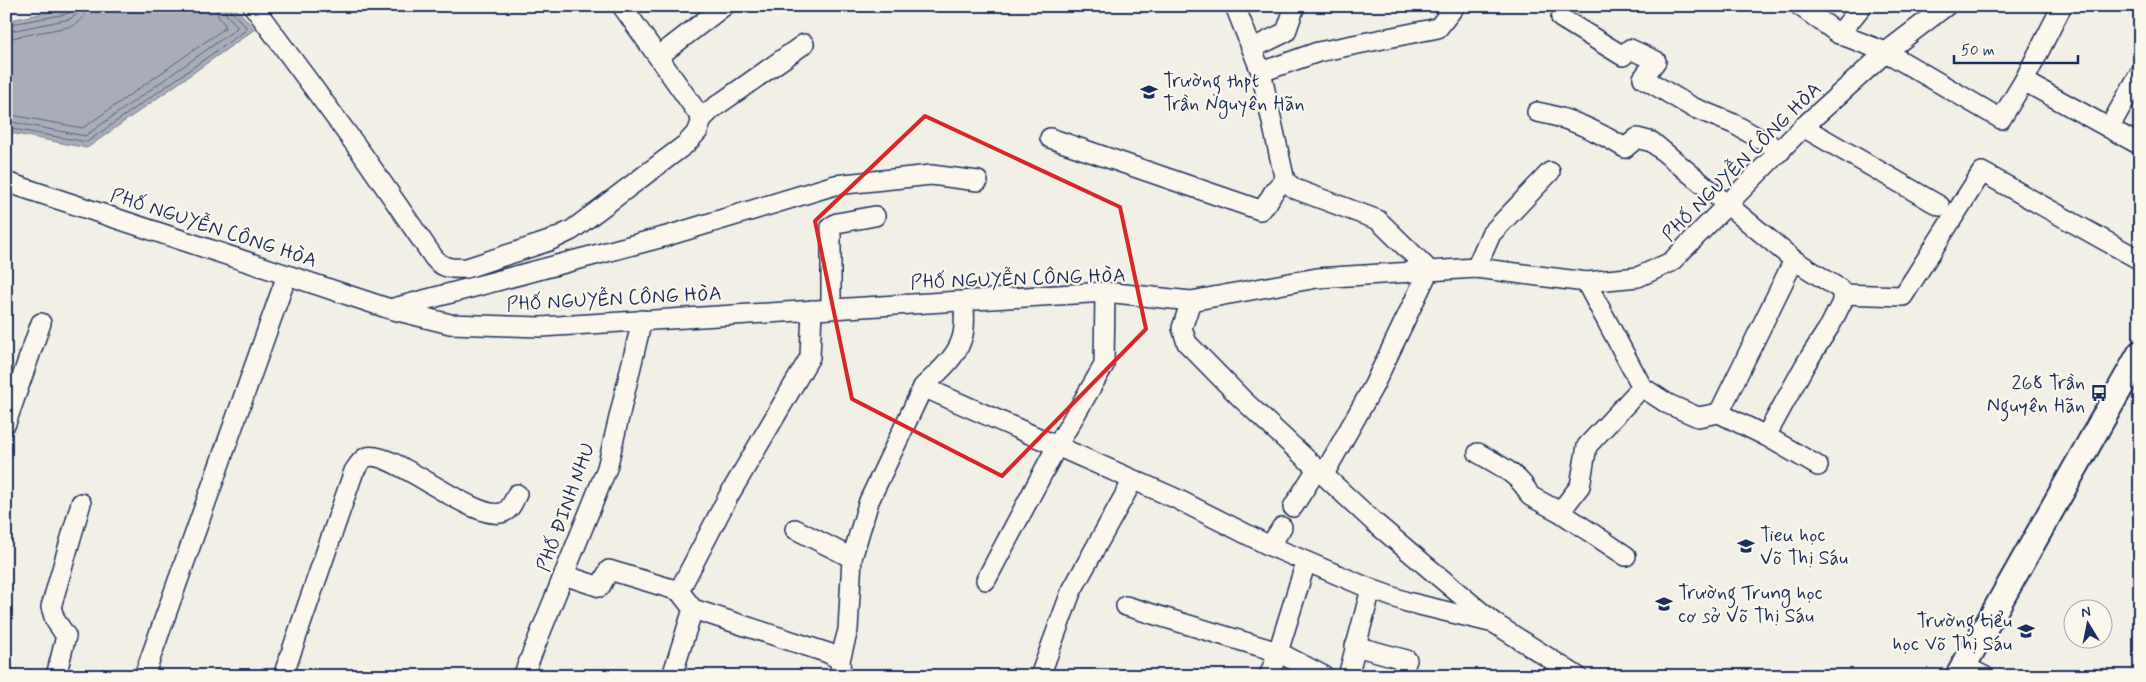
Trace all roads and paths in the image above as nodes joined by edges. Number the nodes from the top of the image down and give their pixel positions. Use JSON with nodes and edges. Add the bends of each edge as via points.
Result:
{"nodes":[{"id":1,"x":253,"y":6,"type":"edge"},
{"id":2,"x":622,"y":6,"type":"edge"},
{"id":3,"x":724,"y":6,"type":"edge"},
{"id":4,"x":1235,"y":6,"type":"edge"},
{"id":5,"x":1295,"y":6,"type":"edge"},
{"id":6,"x":1455,"y":6,"type":"edge"},
{"id":7,"x":1800,"y":6,"type":"edge"},
{"id":8,"x":1862,"y":6,"type":"edge"},
{"id":9,"x":1946,"y":6,"type":"edge"},
{"id":10,"x":2062,"y":6,"type":"edge"},
{"id":11,"x":1561,"y":18,"type":"dead end"},
{"id":12,"x":1839,"y":34,"type":"junction"},
{"id":13,"x":804,"y":44,"type":"dead end"},
{"id":14,"x":1253,"y":48,"type":"junction"},
{"id":15,"x":1886,"y":52,"type":"junction"},
{"id":16,"x":659,"y":56,"type":"junction"},
{"id":17,"x":1261,"y":72,"type":"junction"},
{"id":18,"x":2140,"y":72,"type":"edge"},
{"id":19,"x":2024,"y":81,"type":"junction"},
{"id":20,"x":1537,"y":112,"type":"dead end"},
{"id":21,"x":702,"y":119,"type":"junction"},
{"id":22,"x":1803,"y":127,"type":"junction"},
{"id":23,"x":2109,"y":128,"type":"junction"},
{"id":24,"x":1050,"y":138,"type":"dead end"},
{"id":25,"x":2140,"y":145,"type":"edge"},
{"id":26,"x":1780,"y":151,"type":"junction"},
{"id":27,"x":1550,"y":172,"type":"dead end"},
{"id":28,"x":978,"y":181,"type":"dead end"},
{"id":29,"x":1285,"y":181,"type":"junction"},
{"id":30,"x":6,"y":182,"type":"edge"},
{"id":31,"x":1726,"y":204,"type":"junction"},
{"id":32,"x":1940,"y":206,"type":"dead end"},
{"id":33,"x":875,"y":216,"type":"dead end"},
{"id":34,"x":1794,"y":260,"type":"junction"},
{"id":35,"x":2140,"y":260,"type":"edge"},
{"id":36,"x":1476,"y":268,"type":"junction"},
{"id":37,"x":1429,"y":270,"type":"junction"},
{"id":38,"x":287,"y":275,"type":"junction"},
{"id":39,"x":1586,"y":282,"type":"junction"},
{"id":40,"x":1105,"y":292,"type":"junction"},
{"id":41,"x":1842,"y":294,"type":"junction"},
{"id":42,"x":1191,"y":301,"type":"junction"},
{"id":43,"x":964,"y":302,"type":"junction"},
{"id":44,"x":832,"y":308,"type":"junction"},
{"id":45,"x":390,"y":309,"type":"junction"},
{"id":46,"x":812,"y":310,"type":"junction"},
{"id":47,"x":642,"y":320,"type":"junction"},
{"id":48,"x":41,"y":323,"type":"dead end"},
{"id":49,"x":2140,"y":353,"type":"edge"},
{"id":50,"x":923,"y":387,"type":"junction"},
{"id":51,"x":1642,"y":387,"type":"junction"},
{"id":52,"x":1719,"y":412,"type":"junction"},
{"id":53,"x":6,"y":423,"type":"edge"},
{"id":54,"x":1766,"y":436,"type":"junction"},
{"id":55,"x":1057,"y":446,"type":"junction"},
{"id":56,"x":1478,"y":453,"type":"dead end"},
{"id":57,"x":1818,"y":466,"type":"dead end"},
{"id":58,"x":1321,"y":471,"type":"junction"},
{"id":59,"x":1133,"y":480,"type":"junction"},
{"id":60,"x":517,"y":494,"type":"dead end"},
{"id":61,"x":81,"y":504,"type":"dead end"},
{"id":62,"x":1293,"y":507,"type":"dead end"},
{"id":63,"x":1560,"y":512,"type":"junction"},
{"id":64,"x":1282,"y":527,"type":"dead end"},
{"id":65,"x":795,"y":529,"type":"dead end"},
{"id":66,"x":1270,"y":546,"type":"junction"},
{"id":67,"x":1626,"y":556,"type":"dead end"},
{"id":68,"x":852,"y":558,"type":"junction"},
{"id":69,"x":1306,"y":562,"type":"junction"},
{"id":70,"x":564,"y":575,"type":"junction"},
{"id":71,"x":986,"y":580,"type":"dead end"},
{"id":72,"x":1371,"y":589,"type":"junction"},
{"id":73,"x":679,"y":592,"type":"junction"},
{"id":74,"x":1126,"y":606,"type":"dead end"},
{"id":75,"x":693,"y":609,"type":"junction"},
{"id":76,"x":1494,"y":623,"type":"junction"},
{"id":77,"x":1355,"y":646,"type":"junction"},
{"id":78,"x":1278,"y":652,"type":"junction"},
{"id":79,"x":840,"y":668,"type":"edge"},
{"id":80,"x":1556,"y":670,"type":"edge"},
{"id":81,"x":1969,"y":672,"type":"edge"},
{"id":82,"x":56,"y":676,"type":"edge"},
{"id":83,"x":144,"y":676,"type":"edge"},
{"id":84,"x":283,"y":676,"type":"edge"},
{"id":85,"x":523,"y":676,"type":"edge"},
{"id":86,"x":672,"y":676,"type":"edge"},
{"id":87,"x":1040,"y":676,"type":"edge"},
{"id":88,"x":1268,"y":676,"type":"edge"},
{"id":89,"x":1324,"y":676,"type":"edge"},
{"id":90,"x":1348,"y":676,"type":"edge"},
{"id":91,"x":1403,"y":676,"type":"edge"},
{"id":92,"x":1577,"y":676,"type":"edge"}],
"edges":[{"from":1,"to":21,"type":"street","via":[[434,258],[455,269],[549,241],[572,230],[686,144],[698,131]]},
{"from":2,"to":16,"type":"street"},
{"from":3,"to":16,"type":"street"},
{"from":4,"to":14,"type":"street"},
{"from":5,"to":14,"type":"street","via":[[1286,32]]},
{"from":6,"to":17,"type":"street","via":[[1438,28],[1318,52]]},
{"from":7,"to":12,"type":"street"},
{"from":8,"to":12,"type":"street"},
{"from":9,"to":15,"type":"street","name":"PHỐ NGUYỄN CÔNG HÒA"},
{"from":10,"to":19,"type":"street"},
{"from":11,"to":26,"type":"street","via":[[1623,56],[1630,49],[1656,61],[1642,78]]},
{"from":12,"to":15,"type":"street"},
{"from":13,"to":21,"type":"street"},
{"from":14,"to":17,"type":"street"},
{"from":15,"to":19,"type":"street","via":[[2001,119]]},
{"from":15,"to":22,"type":"street","name":"PHỐ NGUYỄN CÔNG HÒA"},
{"from":16,"to":21,"type":"street"},
{"from":17,"to":29,"type":"street"},
{"from":18,"to":23,"type":"street"},
{"from":19,"to":23,"type":"street"},
{"from":20,"to":31,"type":"street","via":[[1559,116],[1592,129],[1625,148],[1637,138],[1652,142]]},
{"from":22,"to":26,"type":"street","name":"PHỐ NGUYỄN CÔNG HÒA"},
{"from":22,"to":32,"type":"street"},
{"from":23,"to":25,"type":"street"},
{"from":24,"to":29,"type":"street","via":[[1260,210],[1266,206],[1275,187]]},
{"from":26,"to":31,"type":"street","name":"PHỐ NGUYỄN CÔNG HÒA"},
{"from":27,"to":36,"type":"street","via":[[1491,234]]},
{"from":28,"to":45,"type":"street","via":[[931,175],[835,185],[667,236]]},
{"from":29,"to":37,"type":"street","via":[[1295,190],[1378,220]]},
{"from":30,"to":38,"type":"street","name":"PHỐ NGUYỄN CÔNG HÒA"},
{"from":31,"to":34,"type":"street"},
{"from":31,"to":39,"type":"street","name":"PHỐ NGUYỄN CÔNG HÒA","via":[[1671,262],[1638,277]]},
{"from":33,"to":44,"type":"street","via":[[831,227]]},
{"from":34,"to":41,"type":"street","via":[[1840,289]]},
{"from":34,"to":52,"type":"street"},
{"from":35,"to":41,"type":"street","via":[[1982,172],[1902,296]]},
{"from":36,"to":37,"type":"street","name":"PHỐ NGUYỄN CÔNG HÒA"},
{"from":36,"to":39,"type":"street","name":"PHỐ NGUYỄN CÔNG HÒA"},
{"from":37,"to":42,"type":"street","name":"PHỐ NGUYỄN CÔNG HÒA","via":[[1317,278]]},
{"from":37,"to":58,"type":"street","via":[[1373,387]]},
{"from":38,"to":45,"type":"street","name":"PHỐ NGUYỄN CÔNG HÒA"},
{"from":38,"to":83,"type":"street"},
{"from":39,"to":51,"type":"street"},
{"from":40,"to":42,"type":"street","name":"PHỐ NGUYỄN CÔNG HÒA"},
{"from":40,"to":43,"type":"street","name":"PHỐ NGUYỄN CÔNG HÒA"},
{"from":40,"to":55,"type":"street","via":[[1104,365]]},
{"from":41,"to":54,"type":"street","via":[[1842,302],[1831,324]]},
{"from":42,"to":58,"type":"street","via":[[1182,328],[1187,343],[1242,399]]},
{"from":43,"to":44,"type":"street","name":"PHỐ NGUYỄN CÔNG HÒA"},
{"from":43,"to":50,"type":"street","via":[[964,329],[958,348]]},
{"from":44,"to":46,"type":"street","name":"PHỐ NGUYỄN CÔNG HÒA"},
{"from":45,"to":47,"type":"street","name":"PHỐ NGUYỄN CÔNG HÒA","via":[[450,324],[542,327]]},
{"from":46,"to":47,"type":"street","name":"PHỐ NGUYỄN CÔNG HÒA"},
{"from":46,"to":73,"type":"street","via":[[810,356],[728,498]]},
{"from":47,"to":70,"type":"street","name":"PHỐ ĐINH NHU","via":[[607,468]]},
{"from":48,"to":53,"type":"street"},
{"from":49,"to":81,"type":"main road"},
{"from":50,"to":55,"type":"street"},
{"from":50,"to":68,"type":"street","via":[[869,501]]},
{"from":51,"to":52,"type":"street","via":[[1668,404],[1698,417]]},
{"from":51,"to":63,"type":"street","via":[[1587,446],[1580,486]]},
{"from":52,"to":54,"type":"street"},
{"from":54,"to":57,"type":"street"},
{"from":55,"to":59,"type":"street"},
{"from":55,"to":71,"type":"street"},
{"from":56,"to":63,"type":"street","via":[[1512,474],[1526,486],[1530,496]]},
{"from":58,"to":62,"type":"street"},
{"from":58,"to":76,"type":"street","via":[[1374,522]]},
{"from":59,"to":66,"type":"street"},
{"from":59,"to":87,"type":"street","via":[[1071,592]]},
{"from":60,"to":84,"type":"street","via":[[508,509],[502,513],[489,513],[394,464],[376,457],[367,457],[360,462]]},
{"from":61,"to":82,"type":"street","via":[[51,607],[66,636]]},
{"from":63,"to":67,"type":"street"},
{"from":64,"to":66,"type":"street"},
{"from":65,"to":68,"type":"street"},
{"from":66,"to":69,"type":"street"},
{"from":68,"to":79,"type":"street","via":[[848,630]]},
{"from":69,"to":72,"type":"street"},
{"from":69,"to":78,"type":"street"},
{"from":70,"to":73,"type":"street","via":[[600,587],[609,570]]},
{"from":70,"to":85,"type":"street","name":"PHỐ ĐINH NHU"},
{"from":72,"to":76,"type":"street","via":[[1407,602]]},
{"from":72,"to":77,"type":"street"},
{"from":73,"to":75,"type":"street"},
{"from":74,"to":78,"type":"street"},
{"from":75,"to":79,"type":"street","via":[[828,653]]},
{"from":75,"to":86,"type":"street"},
{"from":76,"to":80,"type":"street"},
{"from":77,"to":90,"type":"street"},
{"from":77,"to":91,"type":"street","via":[[1407,660]]},
{"from":78,"to":88,"type":"street"},
{"from":78,"to":89,"type":"street"},
{"from":80,"to":92,"type":"street"}]}
